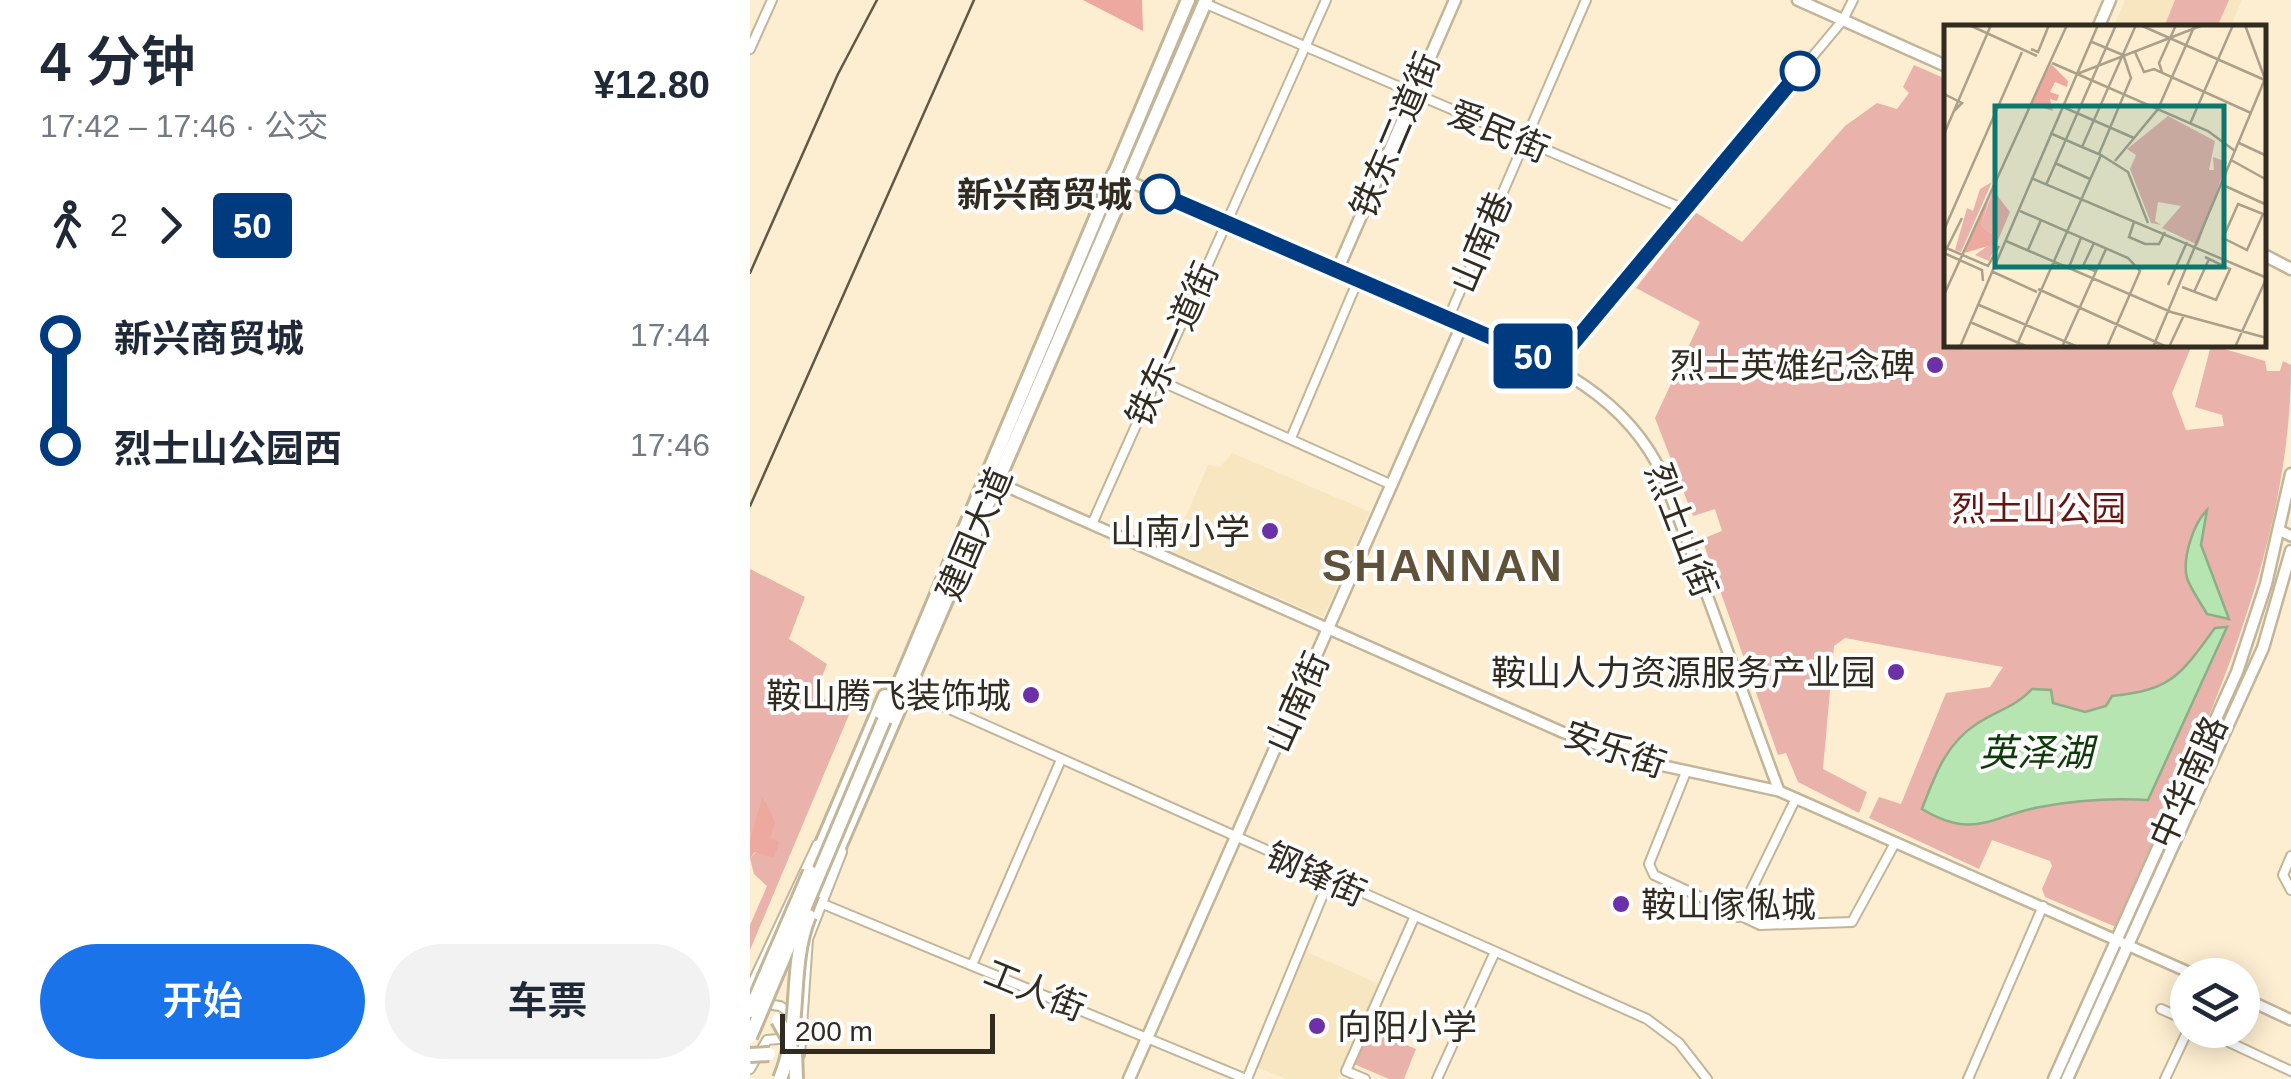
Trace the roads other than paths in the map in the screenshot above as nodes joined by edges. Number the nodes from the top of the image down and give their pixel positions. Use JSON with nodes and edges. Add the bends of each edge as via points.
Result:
{"nodes":[{"id":1,"x":772,"y":0,"type":"edge"},
{"id":2,"x":1188,"y":0,"type":"edge"},
{"id":3,"x":1326,"y":0,"type":"edge"},
{"id":4,"x":1455,"y":0,"type":"edge"},
{"id":5,"x":1586,"y":0,"type":"edge"},
{"id":6,"x":1798,"y":0,"type":"edge"},
{"id":7,"x":1853,"y":0,"type":"edge"},
{"id":8,"x":2110,"y":0,"type":"edge"},
{"id":9,"x":1205,"y":2,"type":"edge"},
{"id":10,"x":1844,"y":20,"type":"junction"},
{"id":11,"x":2099,"y":25,"type":"edge"},
{"id":12,"x":1305,"y":47,"type":"junction"},
{"id":13,"x":750,"y":49,"type":"edge"},
{"id":14,"x":1944,"y":65,"type":"edge"},
{"id":15,"x":1412,"y":94,"type":"junction"},
{"id":16,"x":1525,"y":142,"type":"junction"},
{"id":17,"x":1112,"y":174,"type":"junction"},
{"id":18,"x":1127,"y":180,"type":"junction"},
{"id":19,"x":1684,"y":210,"type":"junction"},
{"id":20,"x":1226,"y":222,"type":"junction"},
{"id":21,"x":2266,"y":255,"type":"edge"},
{"id":22,"x":2291,"y":269,"type":"edge"},
{"id":23,"x":1337,"y":270,"type":"junction"},
{"id":24,"x":1358,"y":280,"type":"junction"},
{"id":25,"x":1448,"y":319,"type":"junction"},
{"id":26,"x":1462,"y":325,"type":"junction"},
{"id":27,"x":1555,"y":365,"type":"junction"},
{"id":28,"x":1156,"y":379,"type":"junction"},
{"id":29,"x":1291,"y":438,"type":"junction"},
{"id":30,"x":2291,"y":474,"type":"edge"},
{"id":31,"x":991,"y":479,"type":"junction"},
{"id":32,"x":1392,"y":484,"type":"junction"},
{"id":33,"x":1092,"y":524,"type":"junction"},
{"id":34,"x":2279,"y":530,"type":"junction"},
{"id":35,"x":2291,"y":536,"type":"edge"},
{"id":36,"x":2291,"y":551,"type":"edge"},
{"id":37,"x":930,"y":604,"type":"junction"},
{"id":38,"x":1329,"y":629,"type":"junction"},
{"id":39,"x":908,"y":691,"type":"junction"},
{"id":40,"x":1060,"y":762,"type":"junction"},
{"id":41,"x":1686,"y":772,"type":"junction"},
{"id":42,"x":1780,"y":791,"type":"junction"},
{"id":43,"x":1796,"y":798,"type":"junction"},
{"id":44,"x":828,"y":829,"type":"junction"},
{"id":45,"x":1237,"y":839,"type":"junction"},
{"id":46,"x":1895,"y":842,"type":"junction"},
{"id":47,"x":2291,"y":856,"type":"edge"},
{"id":48,"x":1329,"y":880,"type":"junction"},
{"id":49,"x":2291,"y":890,"type":"edge"},
{"id":50,"x":821,"y":898,"type":"junction"},
{"id":51,"x":2042,"y":906,"type":"junction"},
{"id":52,"x":1738,"y":916,"type":"junction"},
{"id":53,"x":1414,"y":918,"type":"junction"},
{"id":54,"x":2124,"y":942,"type":"junction"},
{"id":55,"x":1494,"y":954,"type":"junction"},
{"id":56,"x":2170,"y":963,"type":"edge"},
{"id":57,"x":972,"y":965,"type":"junction"},
{"id":58,"x":750,"y":988,"type":"edge"},
{"id":59,"x":2260,"y":1005,"type":"edge"},
{"id":60,"x":750,"y":1009,"type":"edge"},
{"id":61,"x":2161,"y":1010,"type":"dead end"},
{"id":62,"x":2170,"y":1014,"type":"edge"},
{"id":63,"x":750,"y":1020,"type":"edge"},
{"id":64,"x":2291,"y":1020,"type":"edge"},
{"id":65,"x":799,"y":1030,"type":"junction"},
{"id":66,"x":1147,"y":1036,"type":"junction"},
{"id":67,"x":750,"y":1037,"type":"edge"},
{"id":68,"x":2180,"y":1048,"type":"edge"},
{"id":69,"x":2242,"y":1048,"type":"edge"},
{"id":70,"x":796,"y":1052,"type":"junction"},
{"id":71,"x":750,"y":1056,"type":"edge"},
{"id":72,"x":750,"y":1069,"type":"edge"},
{"id":73,"x":2291,"y":1071,"type":"edge"},
{"id":74,"x":795,"y":1077,"type":"edge"},
{"id":75,"x":780,"y":1079,"type":"edge"},
{"id":76,"x":1129,"y":1079,"type":"edge"},
{"id":77,"x":1246,"y":1079,"type":"edge"},
{"id":78,"x":1365,"y":1079,"type":"edge"},
{"id":79,"x":1437,"y":1079,"type":"edge"},
{"id":80,"x":1706,"y":1079,"type":"edge"},
{"id":81,"x":1968,"y":1079,"type":"edge"},
{"id":82,"x":2054,"y":1079,"type":"edge"},
{"id":83,"x":2067,"y":1079,"type":"edge"},
{"id":84,"x":2165,"y":1079,"type":"edge"}],
"edges":[{"from":1,"to":13,"type":"street"},
{"from":2,"to":17,"type":"highway","name":"建国大道"},
{"from":3,"to":12,"type":"street","name":"铁东一道街"},
{"from":4,"to":15,"type":"main road","name":"铁东二道街"},
{"from":5,"to":16,"type":"street","name":"山南巷"},
{"from":6,"to":10,"type":"main road"},
{"from":7,"to":10,"type":"street"},
{"from":8,"to":11,"type":"main road"},
{"from":9,"to":12,"type":"street","name":"爱民街"},
{"from":9,"to":18,"type":"highway","name":"建国大道"},
{"from":10,"to":14,"type":"main road"},
{"from":10,"to":19,"type":"street"},
{"from":12,"to":15,"type":"street","name":"爱民街"},
{"from":12,"to":20,"type":"street","name":"铁东一道街"},
{"from":15,"to":16,"type":"street","name":"爱民街"},
{"from":15,"to":23,"type":"main road","name":"铁东二道街"},
{"from":16,"to":19,"type":"street","name":"爱民街"},
{"from":16,"to":25,"type":"street","name":"山南巷"},
{"from":17,"to":18,"type":"street","name":"烈士山街"},
{"from":17,"to":31,"type":"highway","name":"建国大道"},
{"from":18,"to":20,"type":"street","name":"烈士山街"},
{"from":18,"to":31,"type":"highway","name":"建国大道"},
{"from":19,"to":27,"type":"street"},
{"from":20,"to":23,"type":"street","name":"烈士山街"},
{"from":20,"to":28,"type":"street","name":"铁东一道街"},
{"from":21,"to":22,"type":"main road"},
{"from":23,"to":24,"type":"main road","name":"烈士山街"},
{"from":24,"to":25,"type":"main road","name":"烈士山街"},
{"from":24,"to":29,"type":"street"},
{"from":25,"to":26,"type":"main road","name":"烈士山街"},
{"from":26,"to":27,"type":"street","name":"烈士山街"},
{"from":26,"to":32,"type":"main road","name":"山南街"},
{"from":27,"to":42,"type":"street","name":"烈士山街","via":[[1604,398],[1655,457]]},
{"from":28,"to":29,"type":"street"},
{"from":28,"to":33,"type":"street","name":"铁东一道街"},
{"from":29,"to":32,"type":"street"},
{"from":30,"to":34,"type":"main road","name":"中华南路"},
{"from":31,"to":33,"type":"street","name":"安乐街"},
{"from":31,"to":37,"type":"highway","name":"建国大道"},
{"from":31,"to":39,"type":"highway","name":"建国大道"},
{"from":32,"to":38,"type":"main road","name":"山南街"},
{"from":33,"to":38,"type":"street","name":"安乐街"},
{"from":34,"to":35,"type":"street"},
{"from":34,"to":54,"type":"main road","name":"中华南路","via":[[2237,672]]},
{"from":36,"to":54,"type":"main road","name":"中华南路","via":[[2263,648]]},
{"from":37,"to":44,"type":"highway"},
{"from":37,"to":67,"type":"highway","name":"建国大道","bridge":true},
{"from":38,"to":41,"type":"street","name":"安乐街","via":[[1562,732]]},
{"from":38,"to":45,"type":"main road","name":"山南街"},
{"from":39,"to":40,"type":"street","name":"钢锋街"},
{"from":39,"to":50,"type":"highway","name":"建国大道"},
{"from":40,"to":45,"type":"street","name":"钢锋街"},
{"from":40,"to":57,"type":"street"},
{"from":41,"to":42,"type":"street","name":"安乐街"},
{"from":41,"to":52,"type":"street","via":[[1649,864],[1654,876]]},
{"from":42,"to":43,"type":"street","name":"安乐街"},
{"from":43,"to":46,"type":"street","name":"安乐街"},
{"from":43,"to":52,"type":"street"},
{"from":44,"to":58,"type":"street","via":[[806,860]]},
{"from":44,"to":60,"type":"highway","bridge":true},
{"from":45,"to":48,"type":"street","name":"钢锋街"},
{"from":45,"to":66,"type":"main road","name":"山南街"},
{"from":46,"to":51,"type":"street","name":"安乐街"},
{"from":46,"to":52,"type":"street","via":[[1852,922],[1760,925]]},
{"from":47,"to":49,"type":"street","via":[[2283,875]]},
{"from":48,"to":53,"type":"street","name":"钢锋街"},
{"from":48,"to":77,"type":"street"},
{"from":50,"to":57,"type":"street","name":"工人街"},
{"from":50,"to":65,"type":"highway","name":"建国大道","bridge":true,"via":[[801,946]]},
{"from":51,"to":54,"type":"street","name":"安乐街"},
{"from":51,"to":81,"type":"street"},
{"from":53,"to":55,"type":"street","name":"钢锋街"},
{"from":53,"to":78,"type":"street","via":[[1346,1070]]},
{"from":54,"to":56,"type":"street","name":"安乐街"},
{"from":54,"to":82,"type":"main road","name":"中华南路"},
{"from":54,"to":83,"type":"main road","name":"中华南路"},
{"from":55,"to":79,"type":"street"},
{"from":55,"to":80,"type":"street","name":"钢锋街","via":[[1648,1019],[1679,1043]]},
{"from":57,"to":66,"type":"street","name":"工人街"},
{"from":59,"to":64,"type":"street"},
{"from":60,"to":65,"type":"street","via":[[780,1006]]},
{"from":61,"to":62,"type":"street"},
{"from":63,"to":70,"type":"highway","bridge":true,"via":[[778,1020]]},
{"from":65,"to":70,"type":"highway","name":"建国大道","bridge":true},
{"from":65,"to":74,"type":"highway","bridge":true},
{"from":66,"to":76,"type":"main road","name":"山南街"},
{"from":66,"to":77,"type":"street","name":"工人街"},
{"from":68,"to":84,"type":"street"},
{"from":69,"to":73,"type":"street"},
{"from":70,"to":72,"type":"street","via":[[792,1038],[774,1038],[760,1047]]},
{"from":70,"to":74,"type":"street"},
{"from":70,"to":75,"type":"highway","name":"建国大道","bridge":true},
{"from":71,"to":74,"type":"highway","bridge":true,"via":[[775,1056]]}]}
